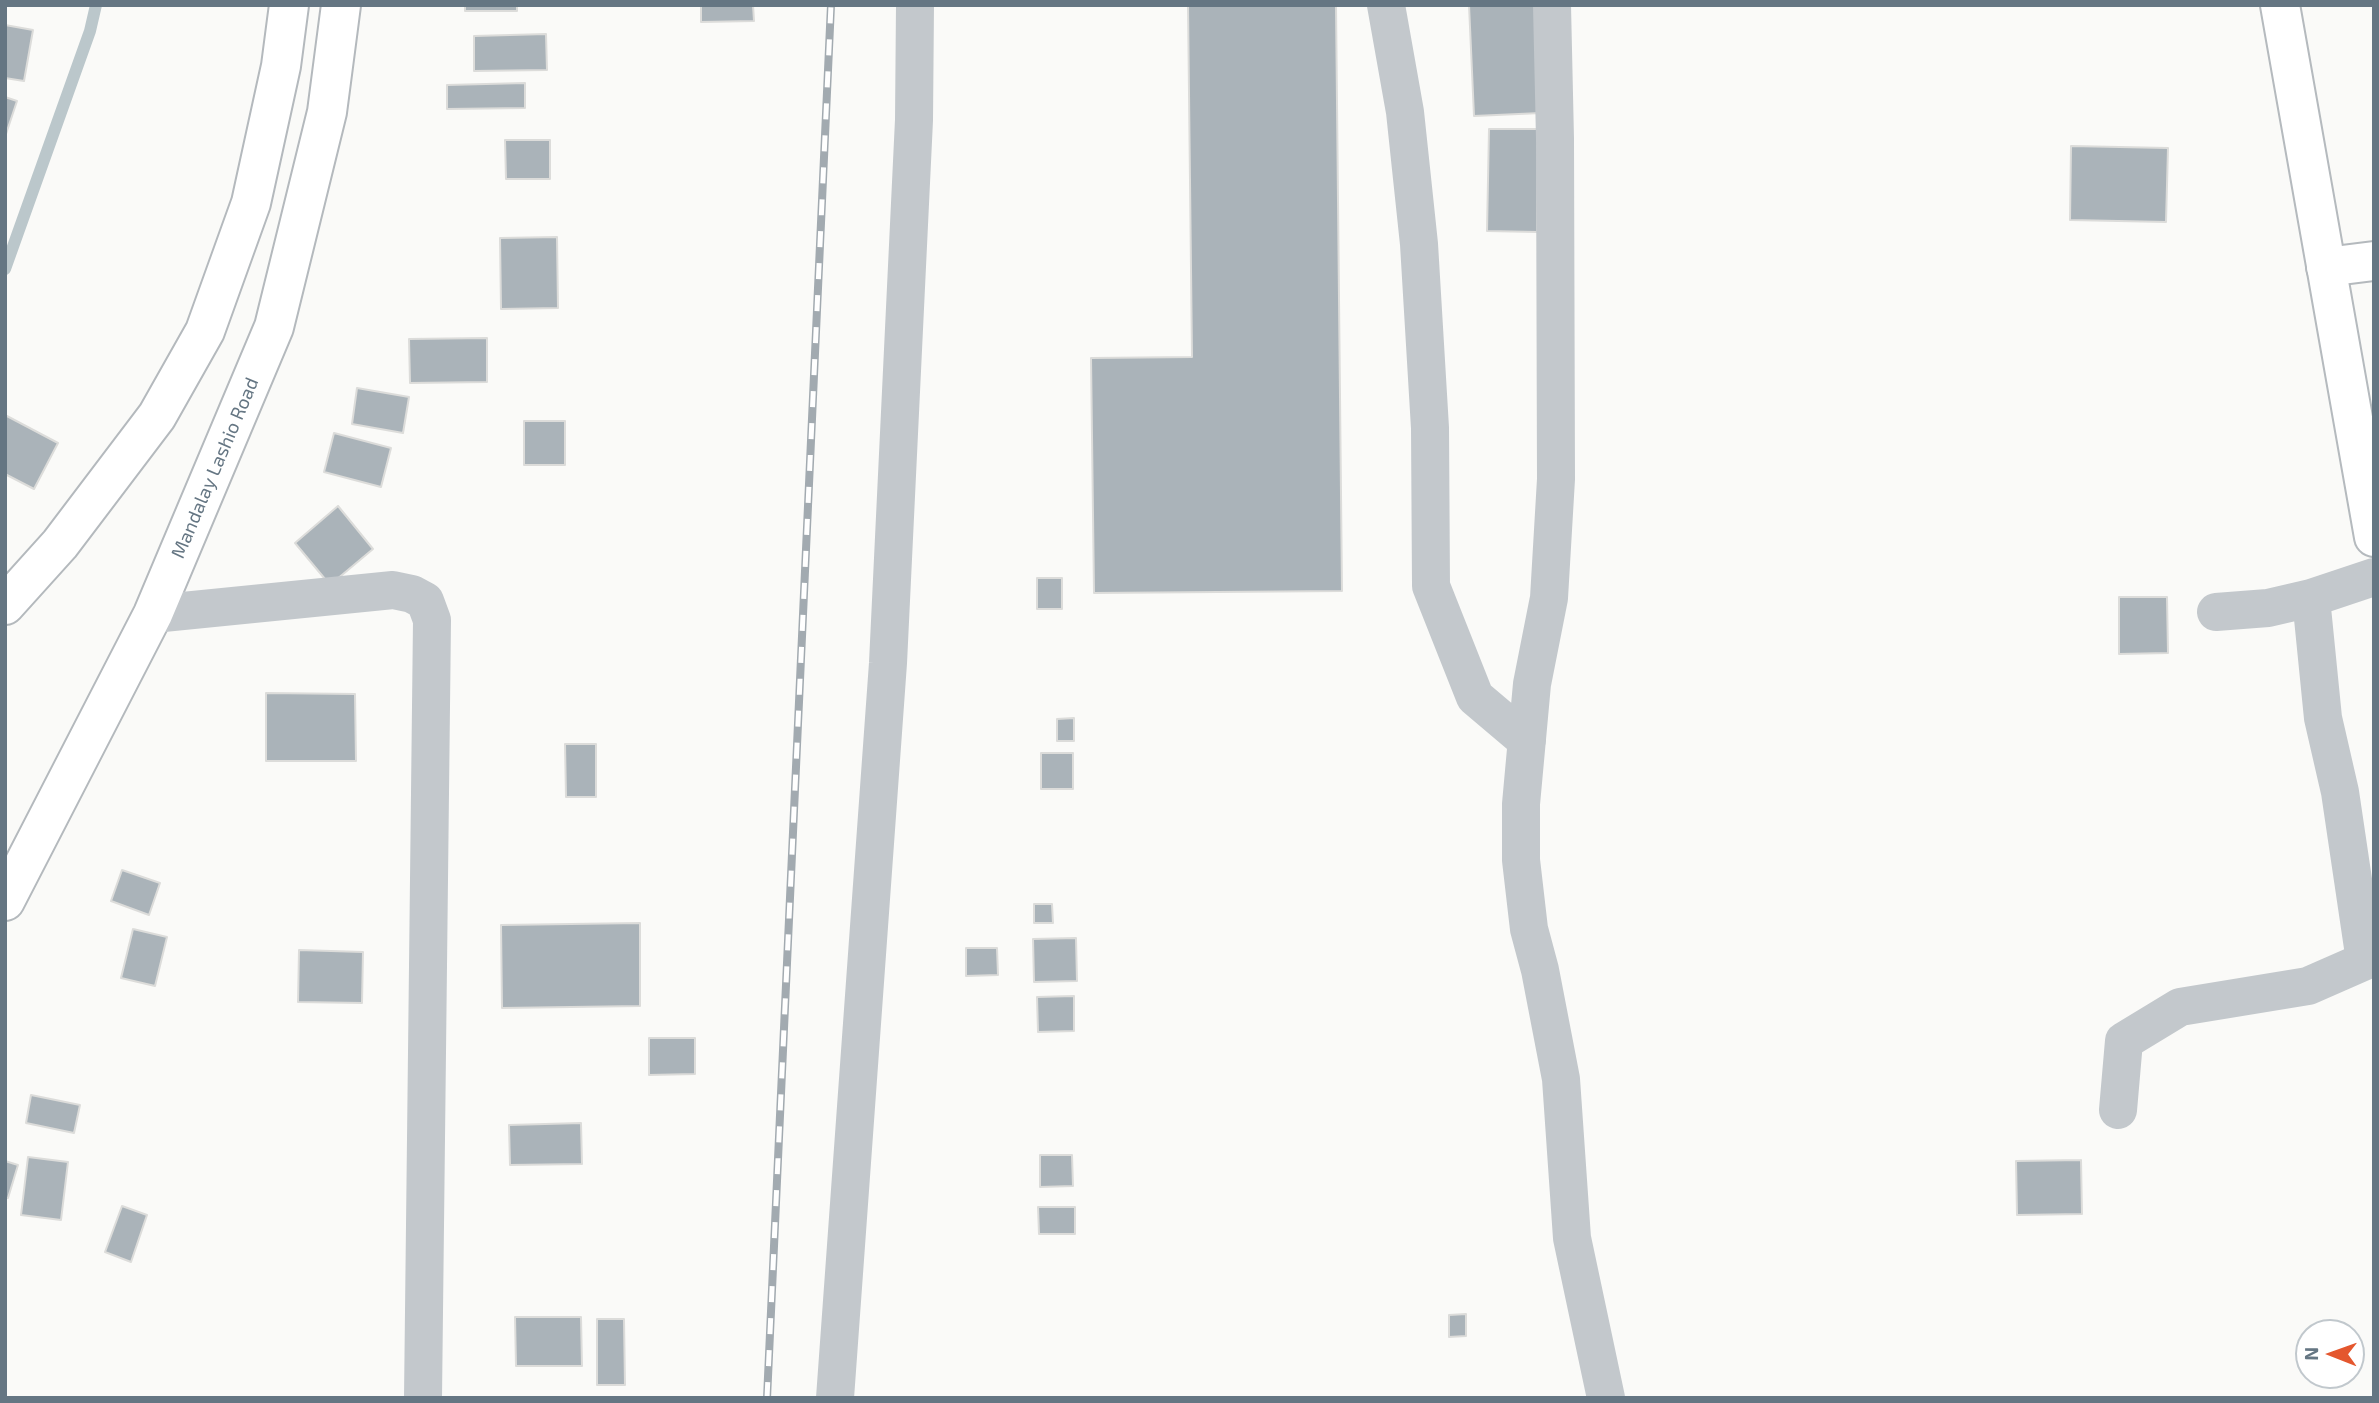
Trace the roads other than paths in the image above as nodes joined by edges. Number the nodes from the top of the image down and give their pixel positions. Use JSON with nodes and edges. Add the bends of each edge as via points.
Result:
{"nodes":[{"id":1,"x":289,"y":5,"type":"edge"},
{"id":2,"x":341,"y":5,"type":"edge"},
{"id":3,"x":915,"y":5,"type":"edge"},
{"id":4,"x":1386,"y":5,"type":"edge"},
{"id":5,"x":1552,"y":5,"type":"edge"},
{"id":6,"x":2280,"y":5,"type":"edge"},
{"id":7,"x":2374,"y":261,"type":"edge"},
{"id":8,"x":2326,"y":267,"type":"junction"},
{"id":9,"x":2374,"y":537,"type":"edge"},
{"id":10,"x":2374,"y":576,"type":"edge"},
{"id":11,"x":2311,"y":598,"type":"junction"},
{"id":12,"x":5,"y":605,"type":"edge"},
{"id":13,"x":2216,"y":612,"type":"dead end"},
{"id":14,"x":153,"y":614,"type":"junction"},
{"id":15,"x":1527,"y":741,"type":"junction"},
{"id":16,"x":5,"y":901,"type":"edge"},
{"id":17,"x":2118,"y":1110,"type":"dead end"},
{"id":18,"x":424,"y":1398,"type":"edge"},
{"id":19,"x":835,"y":1398,"type":"edge"},
{"id":20,"x":1606,"y":1398,"type":"edge"}],
"edges":[{"from":1,"to":12,"type":"main road","via":[[281,66],[251,203],[205,331],[157,416],[60,544]]},
{"from":2,"to":14,"type":"main road","name":"Mandalay Lashio Road","via":[[327,113],[274,327]]},
{"from":3,"to":19,"type":"street","via":[[914,120],[888,663]]},
{"from":4,"to":15,"type":"street","via":[[1405,112],[1419,244],[1430,428],[1431,586],[1475,697]]},
{"from":5,"to":15,"type":"street","via":[[1556,479],[1549,598],[1532,684]]},
{"from":6,"to":8,"type":"main road"},
{"from":7,"to":8,"type":"main road"},
{"from":8,"to":9,"type":"main road"},
{"from":10,"to":11,"type":"street"},
{"from":11,"to":13,"type":"street","via":[[2268,608]]},
{"from":11,"to":17,"type":"street","via":[[2323,718],[2340,792],[2365,961],[2308,986],[2180,1007],[2124,1041]]},
{"from":14,"to":16,"type":"main road","name":"Mandalay Lashio Road"},
{"from":14,"to":18,"type":"street","via":[[393,590],[425,601],[432,620]]},
{"from":15,"to":20,"type":"street","via":[[1521,860],[1529,929],[1561,1079],[1572,1238]]}]}
